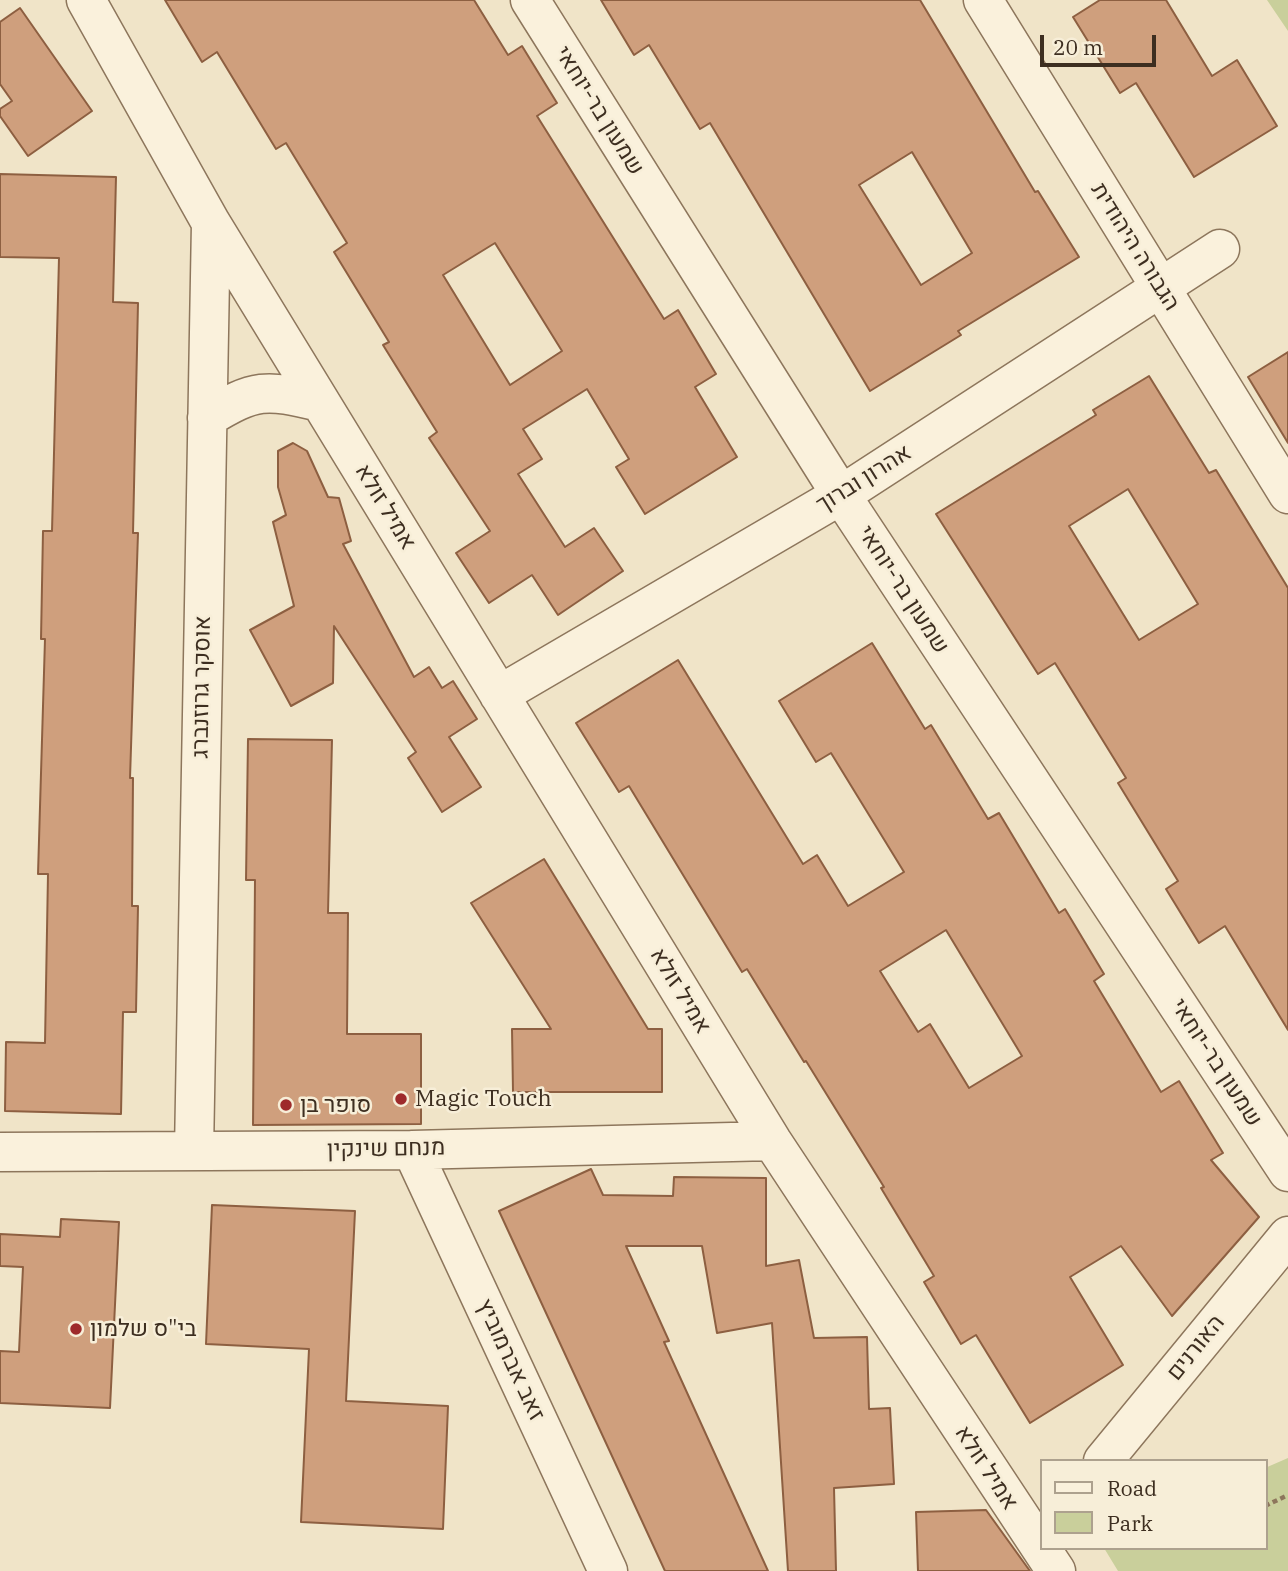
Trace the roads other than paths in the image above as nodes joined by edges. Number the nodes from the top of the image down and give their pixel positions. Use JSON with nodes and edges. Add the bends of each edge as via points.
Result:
{"nodes":[{"id":1,"x":86,"y":0,"type":"edge"},
{"id":2,"x":530,"y":0,"type":"edge"},
{"id":3,"x":983,"y":0,"type":"edge"},
{"id":4,"x":211,"y":223,"type":"junction"},
{"id":5,"x":1220,"y":249,"type":"dead end"},
{"id":6,"x":1160,"y":288,"type":"junction"},
{"id":7,"x":320,"y":402,"type":"junction"},
{"id":8,"x":207,"y":418,"type":"junction"},
{"id":9,"x":1288,"y":494,"type":"edge"},
{"id":10,"x":841,"y":495,"type":"junction"},
{"id":11,"x":499,"y":695,"type":"junction"},
{"id":12,"x":772,"y":1141,"type":"junction"},
{"id":13,"x":412,"y":1150,"type":"junction"},
{"id":14,"x":194,"y":1151,"type":"junction"},
{"id":15,"x":0,"y":1152,"type":"edge"},
{"id":16,"x":1288,"y":1172,"type":"edge"},
{"id":17,"x":1288,"y":1236,"type":"edge"},
{"id":18,"x":1106,"y":1459,"type":"edge"},
{"id":19,"x":1040,"y":1544,"type":"edge"},
{"id":20,"x":608,"y":1571,"type":"edge"}],
"edges":[{"from":1,"to":4,"type":"street","name":"אמיל זולא"},
{"from":2,"to":10,"type":"street","name":"שמעון בר-יוחאי"},
{"from":3,"to":6,"type":"street","name":"הגבורה היהודית"},
{"from":4,"to":7,"type":"street","name":"אמיל זולא"},
{"from":4,"to":8,"type":"street","name":"אוסקר גרוזנברג"},
{"from":5,"to":6,"type":"street","name":"אהרון וברוך"},
{"from":6,"to":9,"type":"street","name":"הגבורה היהודית"},
{"from":6,"to":10,"type":"street","name":"אהרון וברוך"},
{"from":7,"to":8,"type":"street","via":[[279,392],[244,396]]},
{"from":7,"to":11,"type":"street","name":"אמיל זולא"},
{"from":8,"to":14,"type":"street","name":"אוסקר גרוזנברג"},
{"from":10,"to":11,"type":"street","name":"אהרון וברוך"},
{"from":10,"to":16,"type":"street","name":"שמעון בר-יוחאי"},
{"from":11,"to":12,"type":"street","name":"אמיל זולא"},
{"from":12,"to":13,"type":"street","name":"מנחם שינקין"},
{"from":12,"to":19,"type":"street","name":"אמיל זולא"},
{"from":13,"to":14,"type":"street","name":"מנחם שינקין"},
{"from":13,"to":20,"type":"street","name":"זאב אברמוביץ"},
{"from":14,"to":15,"type":"street","name":"מנחם שינקין"},
{"from":17,"to":18,"type":"street","name":"האורנים"}]}
